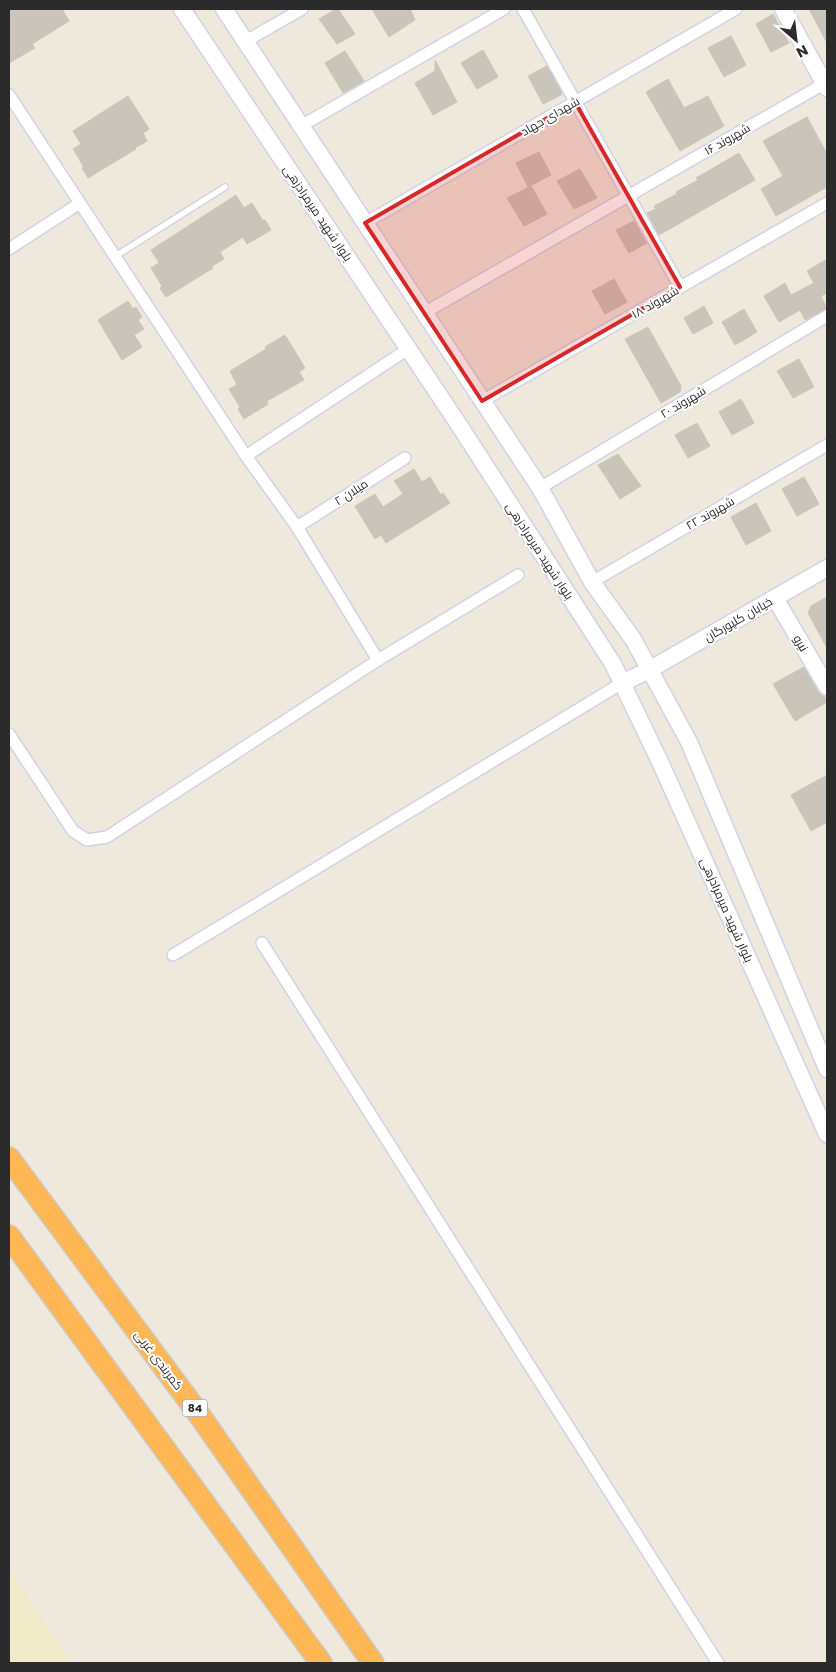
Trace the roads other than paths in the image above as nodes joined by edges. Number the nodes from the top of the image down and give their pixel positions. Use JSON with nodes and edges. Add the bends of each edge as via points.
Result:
{"nodes":[{"id":1,"x":182,"y":9,"type":"edge"},
{"id":2,"x":224,"y":9,"type":"edge"},
{"id":3,"x":302,"y":9,"type":"edge"},
{"id":4,"x":504,"y":9,"type":"edge"},
{"id":5,"x":524,"y":9,"type":"edge"},
{"id":6,"x":736,"y":9,"type":"edge"},
{"id":7,"x":783,"y":9,"type":"edge"},
{"id":8,"x":246,"y":41,"type":"junction"},
{"id":9,"x":826,"y":84,"type":"edge"},
{"id":10,"x":9,"y":95,"type":"edge"},
{"id":11,"x":575,"y":102,"type":"junction"},
{"id":12,"x":301,"y":126,"type":"junction"},
{"id":13,"x":225,"y":186,"type":"dead end"},
{"id":14,"x":628,"y":196,"type":"junction"},
{"id":15,"x":80,"y":203,"type":"junction"},
{"id":16,"x":827,"y":203,"type":"edge"},
{"id":17,"x":365,"y":223,"type":"junction"},
{"id":18,"x":9,"y":249,"type":"edge"},
{"id":19,"x":114,"y":258,"type":"junction"},
{"id":20,"x":680,"y":287,"type":"junction"},
{"id":21,"x":424,"y":313,"type":"junction"},
{"id":22,"x":827,"y":316,"type":"edge"},
{"id":23,"x":408,"y":349,"type":"junction"},
{"id":24,"x":482,"y":400,"type":"junction"},
{"id":25,"x":827,"y":445,"type":"edge"},
{"id":26,"x":246,"y":456,"type":"junction"},
{"id":27,"x":405,"y":458,"type":"dead end"},
{"id":28,"x":540,"y":488,"type":"junction"},
{"id":29,"x":297,"y":527,"type":"junction"},
{"id":30,"x":827,"y":568,"type":"edge"},
{"id":31,"x":518,"y":575,"type":"dead end"},
{"id":32,"x":592,"y":582,"type":"junction"},
{"id":33,"x":775,"y":598,"type":"junction"},
{"id":34,"x":378,"y":660,"type":"junction"},
{"id":35,"x":649,"y":670,"type":"junction"},
{"id":36,"x":826,"y":680,"type":"edge"},
{"id":37,"x":622,"y":684,"type":"junction"},
{"id":38,"x":9,"y":734,"type":"edge"},
{"id":39,"x":262,"y":943,"type":"dead end"},
{"id":40,"x":173,"y":955,"type":"dead end"},
{"id":41,"x":827,"y":1069,"type":"edge"},
{"id":42,"x":827,"y":1134,"type":"edge"},
{"id":43,"x":9,"y":1158,"type":"edge"},
{"id":44,"x":9,"y":1236,"type":"edge"},
{"id":45,"x":321,"y":1663,"type":"edge"},
{"id":46,"x":373,"y":1663,"type":"edge"},
{"id":47,"x":718,"y":1663,"type":"edge"}],
"edges":[{"from":1,"to":23,"type":"main road","name":"بلوار شهید میرمرادزهی"},
{"from":2,"to":8,"type":"main road"},
{"from":3,"to":8,"type":"street"},
{"from":4,"to":12,"type":"street"},
{"from":5,"to":11,"type":"street"},
{"from":6,"to":11,"type":"street","name":"شهدای جهاد"},
{"from":7,"to":9,"type":"main road"},
{"from":8,"to":12,"type":"main road"},
{"from":9,"to":14,"type":"street","name":"شهروند ۱۶"},
{"from":10,"to":15,"type":"street"},
{"from":11,"to":14,"type":"street"},
{"from":11,"to":17,"type":"street","name":"شهدای جهاد"},
{"from":12,"to":17,"type":"main road"},
{"from":13,"to":19,"type":"lane"},
{"from":14,"to":20,"type":"street"},
{"from":14,"to":21,"type":"street","name":"شهروند ۱۶"},
{"from":15,"to":18,"type":"street"},
{"from":15,"to":19,"type":"street"},
{"from":16,"to":20,"type":"street","name":"شهروند ۱۸"},
{"from":17,"to":21,"type":"main road"},
{"from":19,"to":26,"type":"street"},
{"from":20,"to":24,"type":"street","name":"شهروند ۱۸"},
{"from":21,"to":24,"type":"main road"},
{"from":22,"to":28,"type":"street","name":"شهروند ۲۰"},
{"from":23,"to":26,"type":"street"},
{"from":23,"to":37,"type":"main road","name":"بلوار شهید میرمرادزهی","via":[[613,664]]},
{"from":24,"to":28,"type":"main road"},
{"from":25,"to":32,"type":"street","name":"شهروند ۲۲"},
{"from":26,"to":29,"type":"street"},
{"from":27,"to":29,"type":"street","name":"میلان ۲"},
{"from":28,"to":32,"type":"main road"},
{"from":29,"to":34,"type":"street"},
{"from":30,"to":33,"type":"main road","name":"خیابان کلپورگان"},
{"from":31,"to":34,"type":"street"},
{"from":32,"to":35,"type":"main road","via":[[633,639]]},
{"from":33,"to":35,"type":"main road","name":"خیابان کلپورگان"},
{"from":33,"to":36,"type":"main road","name":"نیرو"},
{"from":34,"to":38,"type":"street","via":[[108,837],[87,840],[73,831]]},
{"from":35,"to":37,"type":"main road","name":"خیابان کلپورگان"},
{"from":35,"to":41,"type":"main road","via":[[689,742]]},
{"from":37,"to":40,"type":"street"},
{"from":37,"to":42,"type":"main road","name":"بلوار شهید میرمرادزهی","via":[[665,772]]},
{"from":39,"to":47,"type":"street"},
{"from":43,"to":46,"type":"highway","name":"کمربندی غربی","number":"84","via":[[198,1413]]},
{"from":44,"to":45,"type":"highway"}]}
